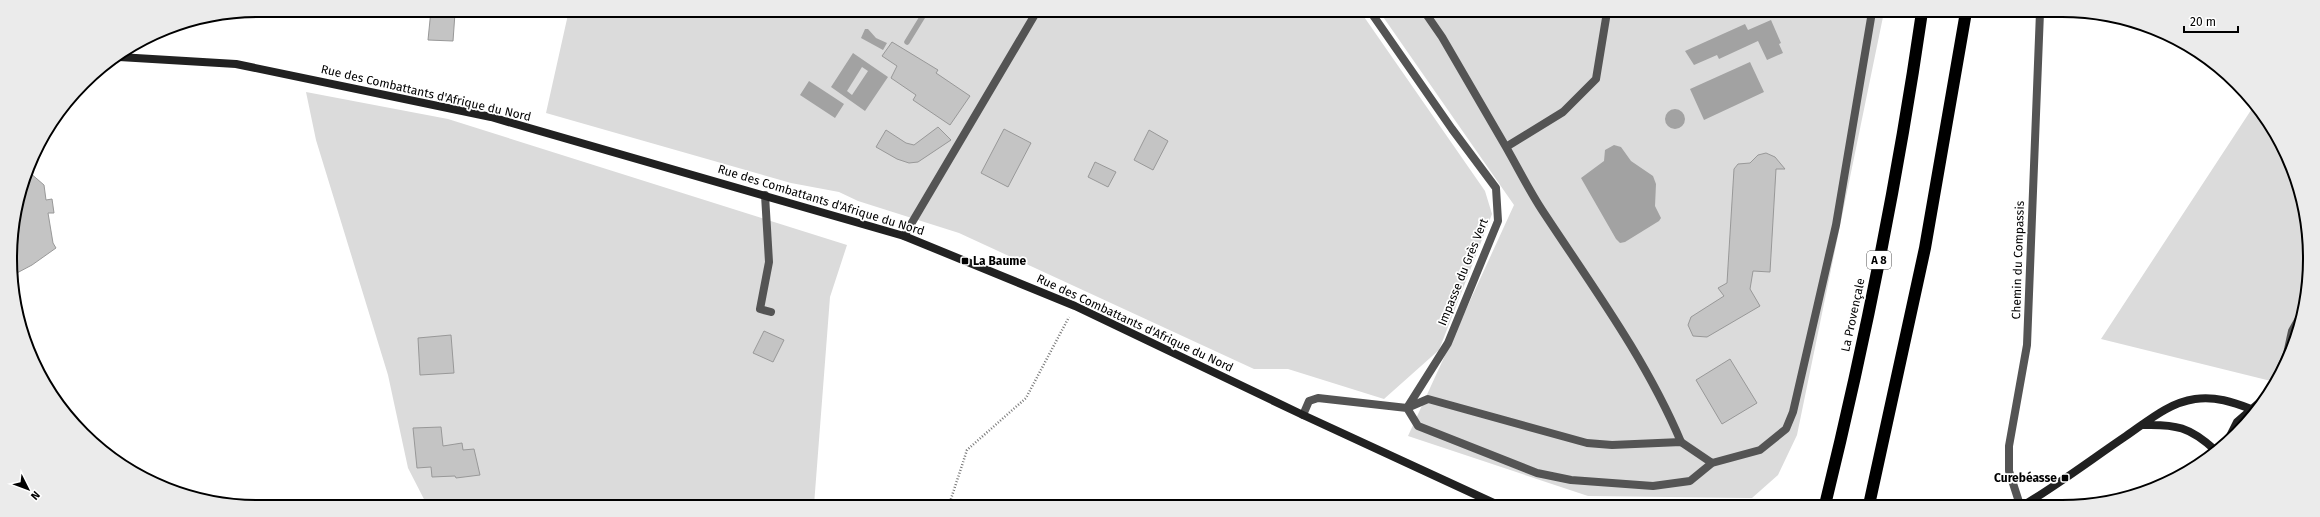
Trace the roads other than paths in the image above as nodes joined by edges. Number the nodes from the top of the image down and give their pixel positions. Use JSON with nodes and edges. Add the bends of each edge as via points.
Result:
{"nodes":[{"id":1,"x":1033,"y":17,"type":"edge"},
{"id":2,"x":1374,"y":17,"type":"edge"},
{"id":3,"x":1428,"y":17,"type":"edge"},
{"id":4,"x":1606,"y":17,"type":"edge"},
{"id":5,"x":1871,"y":17,"type":"edge"},
{"id":6,"x":1921,"y":17,"type":"edge"},
{"id":7,"x":1965,"y":17,"type":"edge"},
{"id":8,"x":2040,"y":17,"type":"edge"},
{"id":9,"x":125,"y":57,"type":"edge"},
{"id":10,"x":1506,"y":147,"type":"junction"},
{"id":11,"x":765,"y":195,"type":"junction"},
{"id":12,"x":904,"y":236,"type":"junction"},
{"id":13,"x":771,"y":312,"type":"dead end"},
{"id":14,"x":1407,"y":408,"type":"junction"},
{"id":15,"x":2251,"y":409,"type":"edge"},
{"id":16,"x":2247,"y":414,"type":"edge"},
{"id":17,"x":1303,"y":415,"type":"junction"},
{"id":18,"x":2143,"y":425,"type":"junction"},
{"id":19,"x":2235,"y":426,"type":"edge"},
{"id":20,"x":1681,"y":442,"type":"junction"},
{"id":21,"x":2211,"y":448,"type":"edge"},
{"id":22,"x":1712,"y":463,"type":"junction"},
{"id":23,"x":1487,"y":500,"type":"edge"},
{"id":24,"x":1826,"y":500,"type":"edge"},
{"id":25,"x":1871,"y":500,"type":"edge"},
{"id":26,"x":2018,"y":500,"type":"edge"},
{"id":27,"x":2031,"y":500,"type":"edge"}],
"edges":[{"from":1,"to":12,"type":"street"},
{"from":2,"to":14,"type":"street","name":"Impasse du Grès Vert","via":[[1496,188],[1498,221],[1448,343]]},
{"from":3,"to":10,"type":"street"},
{"from":4,"to":10,"type":"street","via":[[1596,79],[1563,112]]},
{"from":5,"to":22,"type":"street","via":[[1836,225],[1793,412],[1786,429],[1760,450]]},
{"from":6,"to":24,"type":"highway","name":"La Provençale","number":"A 8","via":[[1883,244],[1845,425]]},
{"from":7,"to":25,"type":"highway","via":[[1925,248]]},
{"from":8,"to":26,"type":"street","name":"Chemin du Compassis","via":[[2027,345],[2009,446],[2009,471]]},
{"from":9,"to":11,"type":"main road","name":"Rue des Combattants d'Afrique du Nord","via":[[236,64],[483,116]]},
{"from":10,"to":20,"type":"street","via":[[1658,393]]},
{"from":11,"to":12,"type":"main road","name":"Rue des Combattants d'Afrique du Nord"},
{"from":11,"to":13,"type":"street","via":[[769,262],[760,309]]},
{"from":12,"to":17,"type":"main road","name":"Rue des Combattants d'Afrique du Nord","via":[[1075,306]]},
{"from":14,"to":17,"type":"street","via":[[1318,398],[1309,401]]},
{"from":14,"to":20,"type":"street","via":[[1428,399],[1587,443],[1612,445]]},
{"from":14,"to":22,"type":"street","via":[[1418,426],[1537,473],[1572,480],[1653,486],[1690,481]]},
{"from":15,"to":18,"type":"main road","via":[[2215,398],[2195,399],[2169,406]]},
{"from":16,"to":19,"type":"main road"},
{"from":17,"to":23,"type":"main road","name":"Rue des Combattants d'Afrique du Nord"},
{"from":18,"to":21,"type":"main road","via":[[2166,424],[2187,429]]},
{"from":18,"to":27,"type":"main road"},
{"from":20,"to":22,"type":"street"}]}
